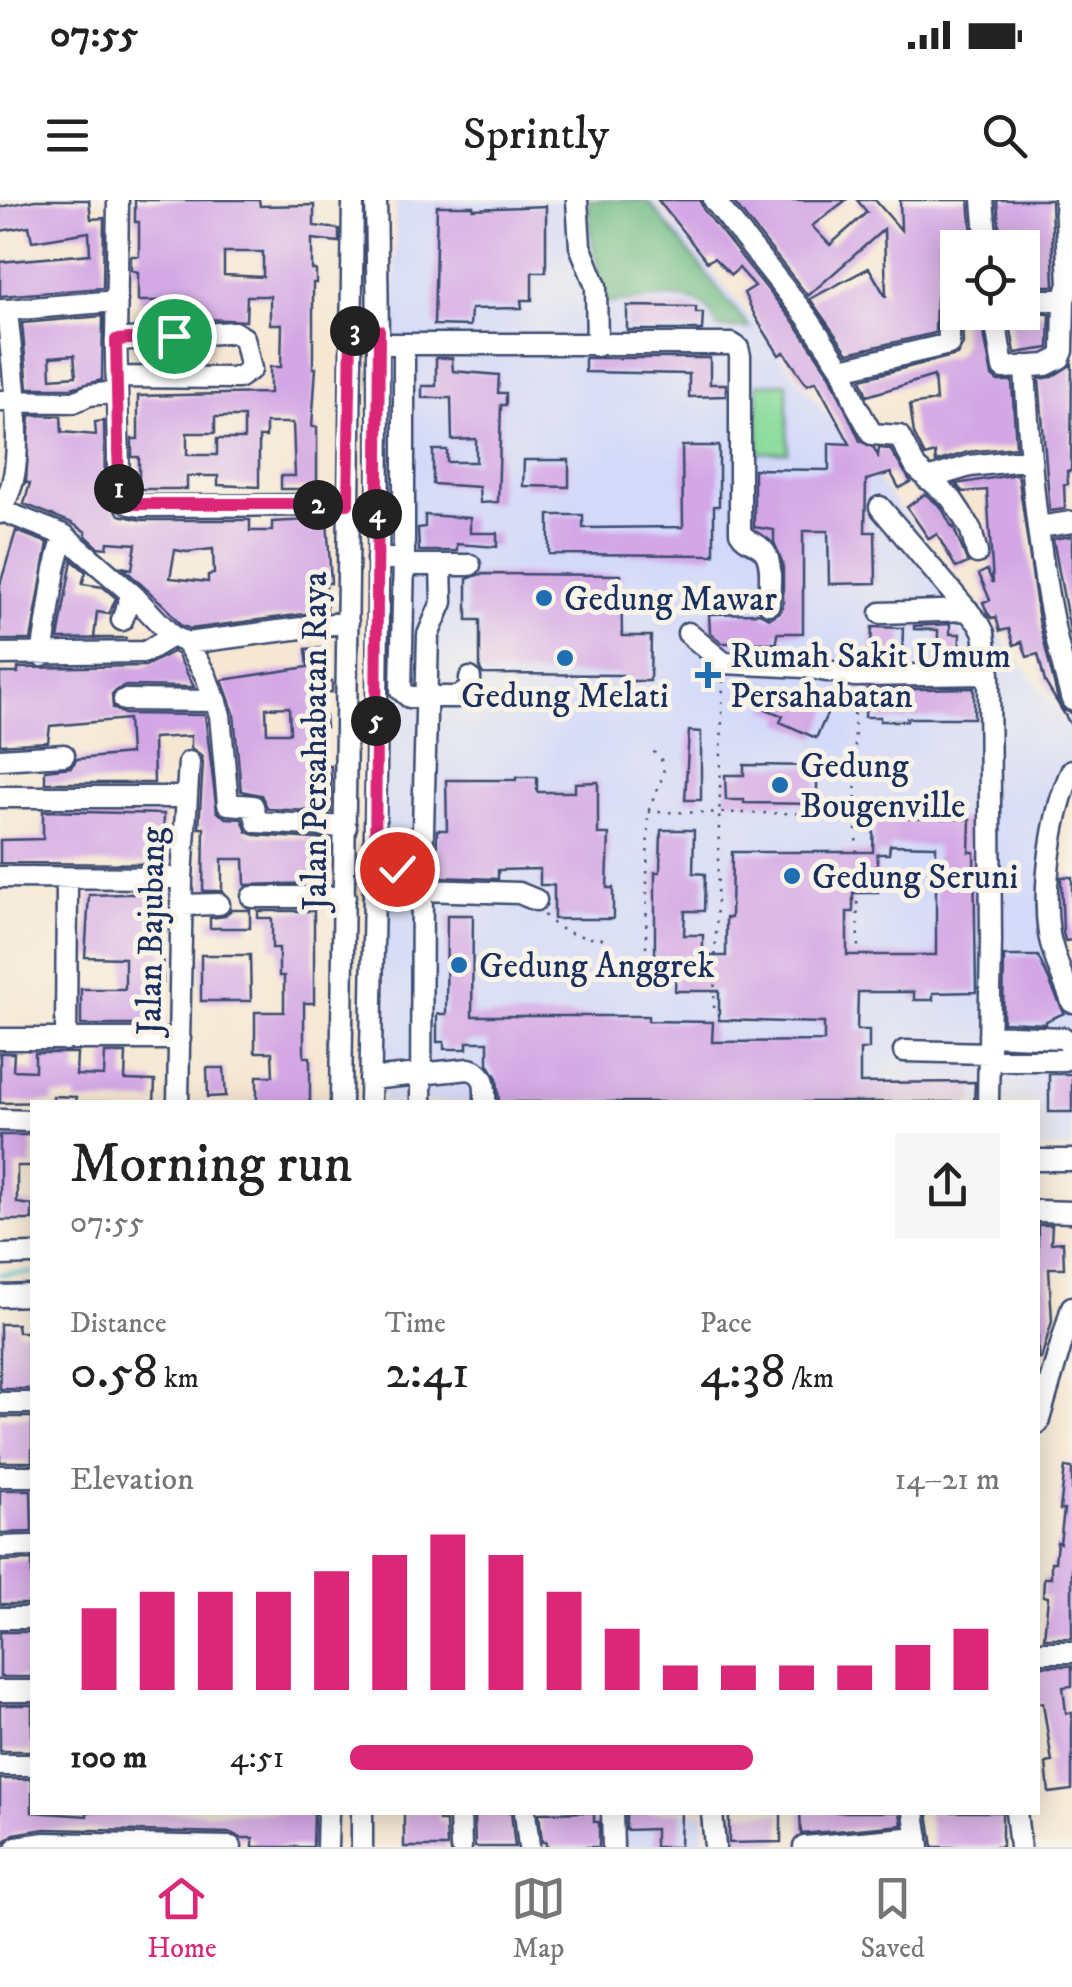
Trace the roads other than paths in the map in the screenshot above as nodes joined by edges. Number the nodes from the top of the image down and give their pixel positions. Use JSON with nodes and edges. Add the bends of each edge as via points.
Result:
{"nodes":[{"id":1,"x":118,"y":200,"type":"edge"},
{"id":2,"x":354,"y":200,"type":"edge"},
{"id":3,"x":376,"y":200,"type":"edge"},
{"id":4,"x":577,"y":200,"type":"edge"},
{"id":5,"x":714,"y":200,"type":"edge"},
{"id":6,"x":984,"y":200,"type":"edge"},
{"id":7,"x":1065,"y":200,"type":"edge"},
{"id":8,"x":986,"y":230,"type":"edge"},
{"id":9,"x":1068,"y":289,"type":"edge"},
{"id":10,"x":1040,"y":296,"type":"edge"},
{"id":11,"x":117,"y":301,"type":"junction"},
{"id":12,"x":3,"y":310,"type":"edge"},
{"id":13,"x":949,"y":330,"type":"edge"},
{"id":14,"x":997,"y":330,"type":"edge"},
{"id":15,"x":351,"y":331,"type":"junction"},
{"id":16,"x":378,"y":337,"type":"junction"},
{"id":17,"x":116,"y":340,"type":"junction"},
{"id":18,"x":404,"y":346,"type":"junction"},
{"id":19,"x":597,"y":346,"type":"junction"},
{"id":20,"x":1025,"y":366,"type":"junction"},
{"id":21,"x":842,"y":369,"type":"junction"},
{"id":22,"x":117,"y":384,"type":"junction"},
{"id":23,"x":7,"y":401,"type":"edge"},
{"id":24,"x":1031,"y":459,"type":"junction"},
{"id":25,"x":928,"y":479,"type":"junction"},
{"id":26,"x":348,"y":504,"type":"junction"},
{"id":27,"x":880,"y":507,"type":"dead end"},
{"id":28,"x":0,"y":511,"type":"edge"},
{"id":29,"x":1072,"y":522,"type":"edge"},
{"id":30,"x":1038,"y":528,"type":"junction"},
{"id":31,"x":64,"y":535,"type":"junction"},
{"id":32,"x":977,"y":553,"type":"dead end"},
{"id":33,"x":377,"y":558,"type":"junction"},
{"id":34,"x":404,"y":563,"type":"junction"},
{"id":35,"x":470,"y":565,"type":"dead end"},
{"id":36,"x":441,"y":566,"type":"junction"},
{"id":37,"x":132,"y":594,"type":"junction"},
{"id":38,"x":769,"y":604,"type":"dead end"},
{"id":39,"x":968,"y":610,"type":"junction"},
{"id":40,"x":881,"y":613,"type":"dead end"},
{"id":41,"x":122,"y":620,"type":"dead end"},
{"id":42,"x":348,"y":622,"type":"junction"},
{"id":43,"x":377,"y":629,"type":"junction"},
{"id":44,"x":402,"y":630,"type":"junction"},
{"id":45,"x":688,"y":633,"type":"dead end"},
{"id":46,"x":180,"y":640,"type":"junction"},
{"id":47,"x":0,"y":654,"type":"edge"},
{"id":48,"x":42,"y":656,"type":"junction"},
{"id":49,"x":989,"y":674,"type":"junction"},
{"id":50,"x":470,"y":678,"type":"dead end"},
{"id":51,"x":426,"y":697,"type":"junction"},
{"id":52,"x":124,"y":700,"type":"dead end"},
{"id":53,"x":1072,"y":700,"type":"edge"},
{"id":54,"x":217,"y":701,"type":"junction"},
{"id":55,"x":64,"y":756,"type":"dead end"},
{"id":56,"x":0,"y":758,"type":"edge"},
{"id":57,"x":189,"y":762,"type":"dead end"},
{"id":58,"x":1072,"y":770,"type":"edge"},
{"id":59,"x":0,"y":797,"type":"edge"},
{"id":60,"x":186,"y":797,"type":"junction"},
{"id":61,"x":346,"y":827,"type":"junction"},
{"id":62,"x":375,"y":858,"type":"junction"},
{"id":63,"x":422,"y":870,"type":"junction"},
{"id":64,"x":0,"y":877,"type":"edge"},
{"id":65,"x":182,"y":878,"type":"junction"},
{"id":66,"x":67,"y":880,"type":"junction"},
{"id":67,"x":252,"y":896,"type":"dead end"},
{"id":68,"x":346,"y":896,"type":"junction"},
{"id":69,"x":536,"y":900,"type":"road end"},
{"id":70,"x":219,"y":904,"type":"dead end"},
{"id":71,"x":181,"y":905,"type":"junction"},
{"id":72,"x":1072,"y":1002,"type":"edge"},
{"id":73,"x":0,"y":1039,"type":"edge"},
{"id":74,"x":180,"y":1039,"type":"junction"},
{"id":75,"x":66,"y":1040,"type":"junction"},
{"id":76,"x":989,"y":1049,"type":"junction"},
{"id":77,"x":1072,"y":1050,"type":"edge"},
{"id":78,"x":342,"y":1051,"type":"junction"},
{"id":79,"x":370,"y":1051,"type":"junction"},
{"id":80,"x":904,"y":1051,"type":"dead end"},
{"id":81,"x":420,"y":1072,"type":"junction"},
{"id":82,"x":370,"y":1079,"type":"junction"},
{"id":83,"x":178,"y":1100,"type":"edge"},
{"id":84,"x":341,"y":1100,"type":"edge"},
{"id":85,"x":370,"y":1100,"type":"edge"},
{"id":86,"x":420,"y":1100,"type":"edge"},
{"id":87,"x":485,"y":1100,"type":"edge"},
{"id":88,"x":988,"y":1100,"type":"edge"},
{"id":89,"x":0,"y":1120,"type":"edge"},
{"id":90,"x":30,"y":1121,"type":"edge"},
{"id":91,"x":1040,"y":1160,"type":"edge"},
{"id":92,"x":1072,"y":1160,"type":"edge"},
{"id":93,"x":1040,"y":1211,"type":"edge"},
{"id":94,"x":1072,"y":1212,"type":"edge"},
{"id":95,"x":30,"y":1254,"type":"edge"},
{"id":96,"x":0,"y":1256,"type":"edge"},
{"id":97,"x":30,"y":1295,"type":"edge"},
{"id":98,"x":0,"y":1296,"type":"edge"},
{"id":99,"x":1072,"y":1307,"type":"edge"},
{"id":100,"x":0,"y":1403,"type":"edge"},
{"id":101,"x":30,"y":1403,"type":"edge"},
{"id":102,"x":1040,"y":1416,"type":"edge"},
{"id":103,"x":0,"y":1476,"type":"edge"},
{"id":104,"x":30,"y":1476,"type":"edge"},
{"id":105,"x":30,"y":1546,"type":"edge"},
{"id":106,"x":0,"y":1547,"type":"edge"},
{"id":107,"x":0,"y":1618,"type":"edge"},
{"id":108,"x":30,"y":1618,"type":"edge"},
{"id":109,"x":1040,"y":1652,"type":"edge"},
{"id":110,"x":1072,"y":1652,"type":"edge"},
{"id":111,"x":0,"y":1691,"type":"edge"},
{"id":112,"x":30,"y":1691,"type":"edge"},
{"id":113,"x":30,"y":1765,"type":"edge"},
{"id":114,"x":0,"y":1766,"type":"edge"},
{"id":115,"x":328,"y":1815,"type":"edge"},
{"id":116,"x":341,"y":1815,"type":"edge"},
{"id":117,"x":362,"y":1815,"type":"edge"},
{"id":118,"x":460,"y":1815,"type":"edge"},
{"id":119,"x":525,"y":1815,"type":"edge"},
{"id":120,"x":612,"y":1815,"type":"edge"},
{"id":121,"x":712,"y":1815,"type":"edge"},
{"id":122,"x":914,"y":1815,"type":"edge"},
{"id":123,"x":1016,"y":1815,"type":"edge"},
{"id":124,"x":918,"y":1842,"type":"edge"},
{"id":125,"x":16,"y":1847,"type":"edge"},
{"id":126,"x":231,"y":1847,"type":"edge"},
{"id":127,"x":327,"y":1847,"type":"edge"},
{"id":128,"x":340,"y":1847,"type":"edge"},
{"id":129,"x":362,"y":1847,"type":"edge"},
{"id":130,"x":461,"y":1847,"type":"edge"},
{"id":131,"x":529,"y":1847,"type":"edge"},
{"id":132,"x":613,"y":1847,"type":"edge"},
{"id":133,"x":715,"y":1847,"type":"edge"},
{"id":134,"x":804,"y":1847,"type":"edge"},
{"id":135,"x":1020,"y":1847,"type":"edge"}],
"edges":[{"from":1,"to":11,"type":"street"},
{"from":2,"to":15,"type":"street","name":"Jalan Persahabatan Raya"},
{"from":3,"to":16,"type":"street","name":"Jalan Persahabatan Raya"},
{"from":4,"to":19,"type":"street","via":[[580,246],[596,286]]},
{"from":5,"to":21,"type":"street"},
{"from":6,"to":8,"type":"street"},
{"from":7,"to":9,"type":"street"},
{"from":9,"to":10,"type":"street"},
{"from":9,"to":20,"type":"street","via":[[1060,358]]},
{"from":11,"to":12,"type":"street"},
{"from":11,"to":17,"type":"street"},
{"from":12,"to":23,"type":"street"},
{"from":13,"to":21,"type":"street","via":[[949,344]]},
{"from":14,"to":20,"type":"street","via":[[1002,366]]},
{"from":15,"to":16,"type":"street"},
{"from":15,"to":26,"type":"street","name":"Jalan Persahabatan Raya"},
{"from":16,"to":18,"type":"street"},
{"from":16,"to":33,"type":"street","name":"Jalan Persahabatan Raya"},
{"from":17,"to":22,"type":"street"},
{"from":17,"to":22,"type":"street","via":[[234,332],[246,344],[251,369],[238,378]]},
{"from":18,"to":19,"type":"street"},
{"from":18,"to":34,"type":"street"},
{"from":19,"to":38,"type":"street","via":[[738,348],[740,532],[768,559]]},
{"from":20,"to":24,"type":"street"},
{"from":21,"to":25,"type":"street","via":[[872,434],[899,436]]},
{"from":22,"to":23,"type":"street","via":[[74,402]]},
{"from":22,"to":26,"type":"street","via":[[119,489],[130,504]]},
{"from":23,"to":28,"type":"street","via":[[13,481]]},
{"from":24,"to":25,"type":"street"},
{"from":24,"to":30,"type":"street"},
{"from":25,"to":32,"type":"street","via":[[961,512]]},
{"from":26,"to":42,"type":"street","name":"Jalan Persahabatan Raya"},
{"from":27,"to":39,"type":"street"},
{"from":28,"to":31,"type":"street"},
{"from":29,"to":30,"type":"street"},
{"from":30,"to":53,"type":"street"},
{"from":31,"to":37,"type":"street"},
{"from":31,"to":48,"type":"street"},
{"from":33,"to":34,"type":"street"},
{"from":33,"to":43,"type":"street","name":"Jalan Persahabatan Raya"},
{"from":34,"to":36,"type":"street"},
{"from":34,"to":44,"type":"street"},
{"from":35,"to":36,"type":"street"},
{"from":36,"to":51,"type":"street","via":[[442,602],[428,635]]},
{"from":37,"to":41,"type":"street"},
{"from":37,"to":46,"type":"street"},
{"from":39,"to":40,"type":"street"},
{"from":39,"to":49,"type":"street","via":[[984,633]]},
{"from":42,"to":46,"type":"street"},
{"from":42,"to":61,"type":"street","name":"Jalan Persahabatan Raya"},
{"from":43,"to":44,"type":"street"},
{"from":43,"to":62,"type":"street","name":"Jalan Persahabatan Raya"},
{"from":44,"to":51,"type":"street","via":[[402,690]]},
{"from":45,"to":49,"type":"street","via":[[724,663],[854,676]]},
{"from":46,"to":48,"type":"street","via":[[145,652]]},
{"from":46,"to":54,"type":"street"},
{"from":47,"to":48,"type":"street"},
{"from":49,"to":76,"type":"street"},
{"from":50,"to":51,"type":"street","via":[[462,696]]},
{"from":51,"to":63,"type":"street"},
{"from":52,"to":54,"type":"street"},
{"from":54,"to":61,"type":"street","via":[[228,804],[253,806],[255,822]]},
{"from":55,"to":56,"type":"street"},
{"from":57,"to":60,"type":"street","name":"Jalan Bajubang"},
{"from":58,"to":72,"type":"street","via":[[1059,802],[1048,910],[1052,946]]},
{"from":59,"to":60,"type":"street"},
{"from":60,"to":65,"type":"street","name":"Jalan Bajubang"},
{"from":61,"to":68,"type":"street","name":"Jalan Persahabatan Raya"},
{"from":62,"to":63,"type":"street"},
{"from":62,"to":79,"type":"street","name":"Jalan Persahabatan Raya"},
{"from":63,"to":69,"type":"street"},
{"from":63,"to":81,"type":"street"},
{"from":64,"to":66,"type":"street"},
{"from":65,"to":66,"type":"street"},
{"from":65,"to":71,"type":"street","name":"Jalan Bajubang"},
{"from":66,"to":75,"type":"street"},
{"from":67,"to":68,"type":"street"},
{"from":68,"to":78,"type":"street","name":"Jalan Persahabatan Raya"},
{"from":70,"to":71,"type":"street"},
{"from":71,"to":74,"type":"street","name":"Jalan Bajubang"},
{"from":73,"to":75,"type":"street"},
{"from":74,"to":75,"type":"street"},
{"from":74,"to":83,"type":"street","name":"Jalan Bajubang"},
{"from":76,"to":77,"type":"street","via":[[1064,1038]]},
{"from":76,"to":80,"type":"street"},
{"from":76,"to":88,"type":"street"},
{"from":78,"to":79,"type":"street"},
{"from":78,"to":84,"type":"street","name":"Jalan Persahabatan Raya"},
{"from":79,"to":82,"type":"street","name":"Jalan Persahabatan Raya"},
{"from":81,"to":82,"type":"street"},
{"from":81,"to":86,"type":"street"},
{"from":81,"to":87,"type":"street","via":[[478,1072]]},
{"from":82,"to":85,"type":"street","name":"Jalan Persahabatan Raya"},
{"from":89,"to":90,"type":"street"},
{"from":91,"to":92,"type":"street"},
{"from":93,"to":94,"type":"street"},
{"from":95,"to":96,"type":"street"},
{"from":97,"to":98,"type":"street"},
{"from":99,"to":102,"type":"street"},
{"from":100,"to":101,"type":"street"},
{"from":103,"to":104,"type":"street"},
{"from":105,"to":106,"type":"street"},
{"from":107,"to":108,"type":"street"},
{"from":109,"to":110,"type":"street"},
{"from":111,"to":112,"type":"street"},
{"from":113,"to":114,"type":"street"},
{"from":115,"to":127,"type":"street"},
{"from":116,"to":128,"type":"street"},
{"from":117,"to":129,"type":"street"},
{"from":118,"to":130,"type":"street"},
{"from":119,"to":131,"type":"street"},
{"from":120,"to":132,"type":"street"},
{"from":121,"to":133,"type":"street"},
{"from":122,"to":124,"type":"street"},
{"from":123,"to":135,"type":"street"},
{"from":124,"to":134,"type":"street"},
{"from":125,"to":126,"type":"street"}]}
